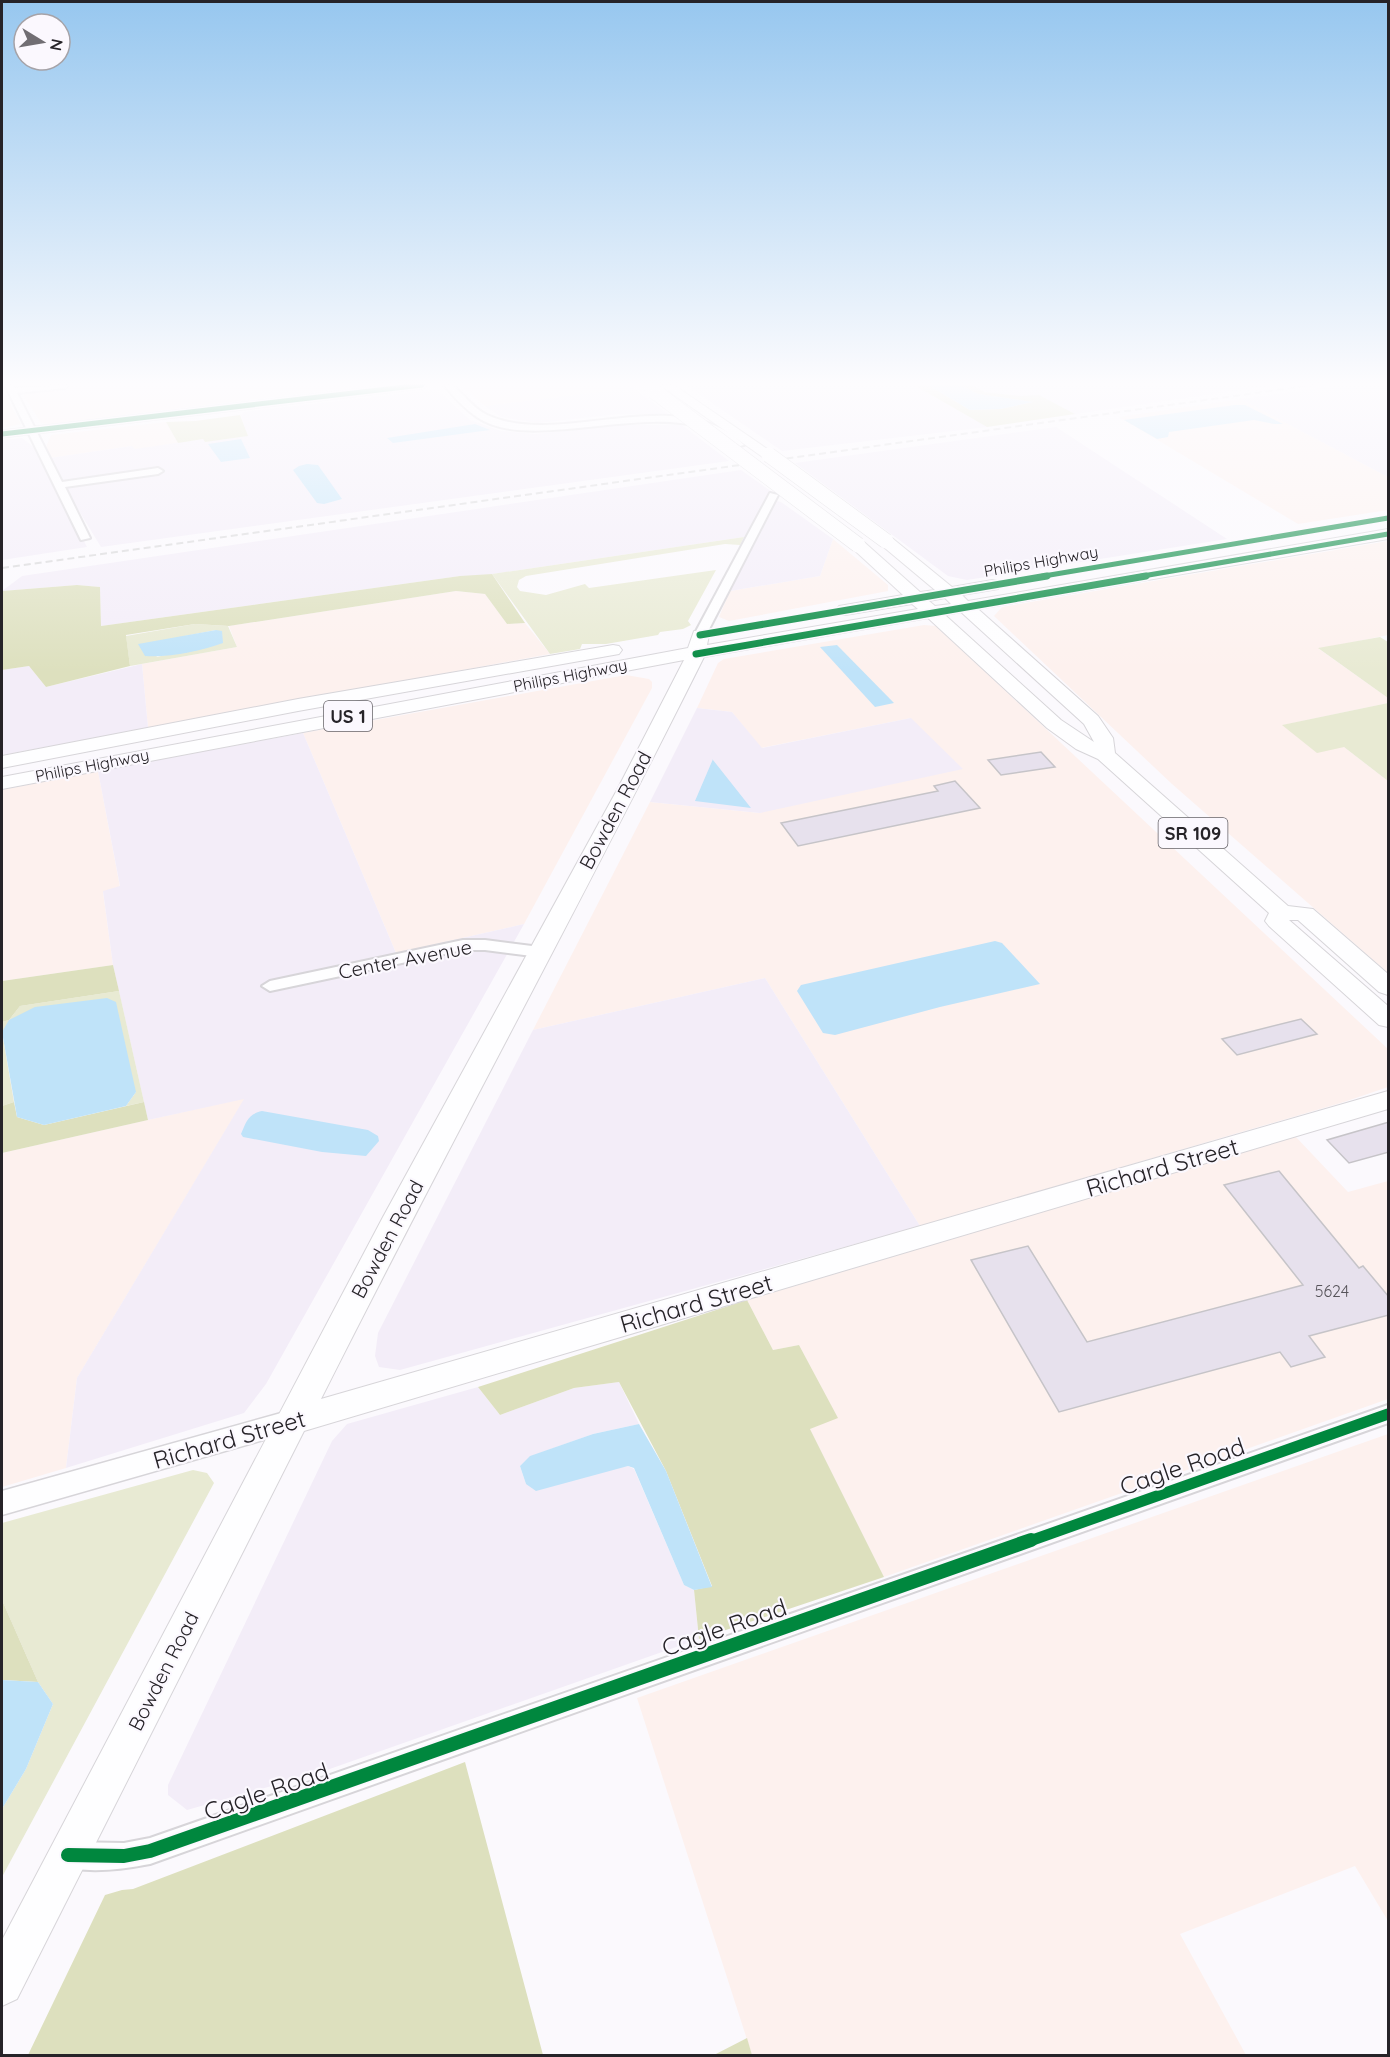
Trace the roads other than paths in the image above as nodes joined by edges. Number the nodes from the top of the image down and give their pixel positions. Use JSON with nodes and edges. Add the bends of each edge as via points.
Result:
{"nodes":[{"id":1,"x":56,"y":481,"type":"edge"},
{"id":2,"x":87,"y":481,"type":"edge"},
{"id":3,"x":777,"y":481,"type":"edge"},
{"id":4,"x":804,"y":481,"type":"edge"},
{"id":5,"x":58,"y":485,"type":"junction"},
{"id":6,"x":773,"y":495,"type":"dead end"},
{"id":7,"x":1389,"y":518,"type":"edge"},
{"id":8,"x":1389,"y":534,"type":"edge"},
{"id":9,"x":85,"y":538,"type":"dead end"},
{"id":10,"x":948,"y":592,"type":"junction"},
{"id":11,"x":916,"y":598,"type":"junction"},
{"id":12,"x":965,"y":607,"type":"junction"},
{"id":13,"x":933,"y":613,"type":"junction"},
{"id":14,"x":698,"y":644,"type":"junction"},
{"id":15,"x":196,"y":734,"type":"junction"},
{"id":16,"x":1105,"y":755,"type":"junction"},
{"id":17,"x":2,"y":762,"type":"edge"},
{"id":18,"x":2,"y":783,"type":"edge"},
{"id":19,"x":1281,"y":912,"type":"junction"},
{"id":20,"x":540,"y":952,"type":"junction"},
{"id":21,"x":270,"y":986,"type":"dead end"},
{"id":22,"x":1389,"y":987,"type":"edge"},
{"id":23,"x":1389,"y":1019,"type":"edge"},
{"id":24,"x":1389,"y":1100,"type":"edge"},
{"id":25,"x":1389,"y":1414,"type":"edge"},
{"id":26,"x":292,"y":1421,"type":"junction"},
{"id":27,"x":2,"y":1503,"type":"edge"},
{"id":28,"x":68,"y":1855,"type":"junction"},
{"id":29,"x":2,"y":1984,"type":"edge"}],
"edges":[{"from":1,"to":5,"type":"street"},
{"from":2,"to":5,"type":"street"},
{"from":3,"to":11,"type":"main road","number":"SR 109","bridge":true,"via":[[858,545]]},
{"from":4,"to":10,"type":"main road","number":"SR 109","bridge":true},
{"from":5,"to":9,"type":"street"},
{"from":6,"to":14,"type":"street","name":"Bowden Road"},
{"from":7,"to":10,"type":"main road","name":"Philips Highway","number":"US 1"},
{"from":8,"to":12,"type":"main road","name":"Philips Highway","number":"US 1"},
{"from":10,"to":11,"type":"main road","name":"Philips Highway","number":"US 1"},
{"from":10,"to":12,"type":"main road","number":"SR 109"},
{"from":11,"to":13,"type":"main road","number":"SR 109"},
{"from":11,"to":14,"type":"main road","name":"Philips Highway","number":"US 1"},
{"from":12,"to":13,"type":"main road","name":"Philips Highway","number":"US 1"},
{"from":12,"to":16,"type":"main road","number":"SR 109","via":[[1090,720],[1102,738]]},
{"from":13,"to":14,"type":"main road","name":"Philips Highway","number":"US 1"},
{"from":13,"to":16,"type":"main road","number":"SR 109","via":[[1054,724]]},
{"from":14,"to":15,"type":"main road","name":"Philips Highway","number":"US 1","via":[[623,665]]},
{"from":14,"to":20,"type":"main road","name":"Bowden Road"},
{"from":15,"to":17,"type":"main road","name":"Philips Highway","number":"US 1"},
{"from":15,"to":18,"type":"main road","name":"Philips Highway","number":"US 1"},
{"from":16,"to":19,"type":"main road","number":"SR 109"},
{"from":19,"to":22,"type":"main road","via":[[1305,914]]},
{"from":19,"to":23,"type":"main road","number":"SR 109","via":[[1277,921]]},
{"from":20,"to":21,"type":"street","name":"Center Avenue","via":[[463,945]]},
{"from":20,"to":26,"type":"main road","name":"Bowden Road"},
{"from":24,"to":26,"type":"main road","name":"Richard Street"},
{"from":25,"to":28,"type":"street","name":"Cagle Road","via":[[150,1851],[124,1856]]},
{"from":26,"to":27,"type":"street","name":"Richard Street"},
{"from":26,"to":28,"type":"main road","name":"Bowden Road"},
{"from":28,"to":29,"type":"main road","name":"Bowden Road"}]}
